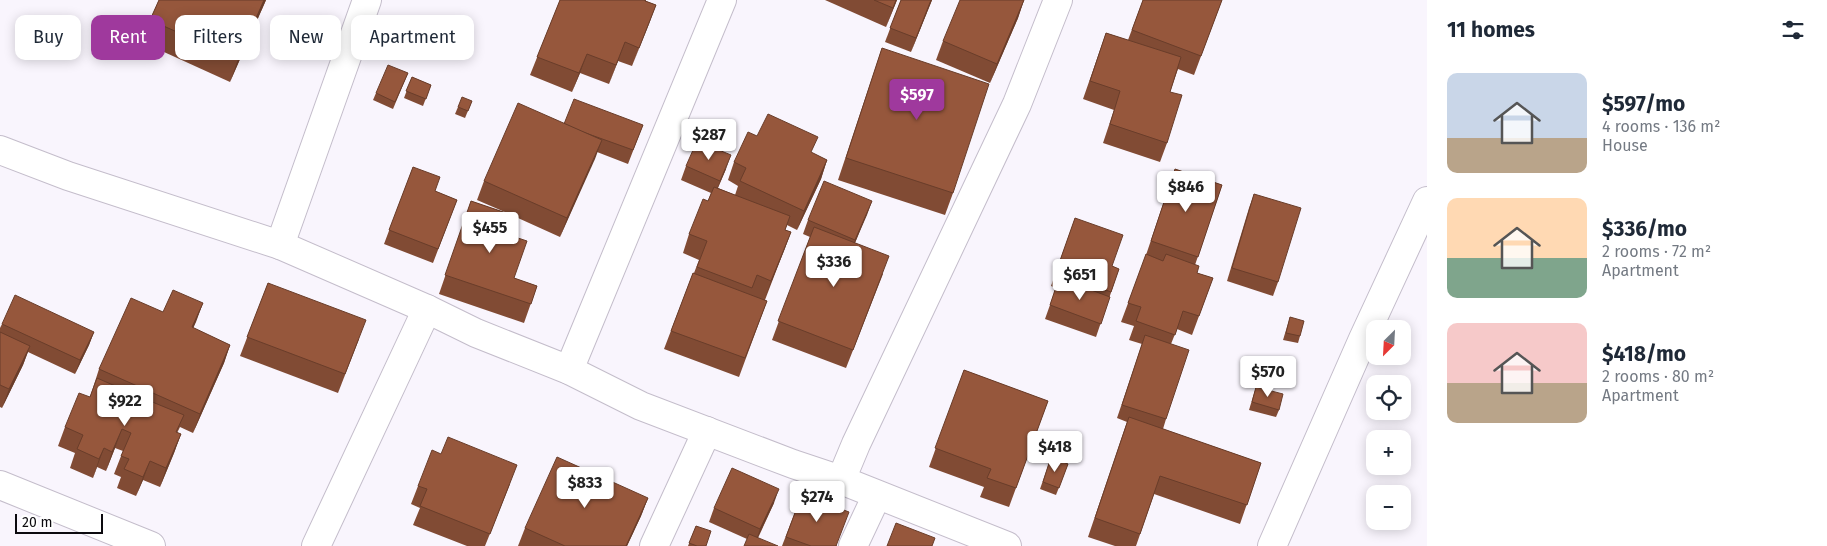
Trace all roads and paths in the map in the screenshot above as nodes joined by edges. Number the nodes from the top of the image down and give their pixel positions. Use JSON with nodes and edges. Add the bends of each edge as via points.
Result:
{"nodes":[{"id":1,"x":367,"y":0,"type":"edge"},
{"id":2,"x":722,"y":0,"type":"edge"},
{"id":3,"x":1058,"y":0,"type":"edge"},
{"id":4,"x":0,"y":150,"type":"edge"},
{"id":5,"x":1427,"y":200,"type":"edge"},
{"id":6,"x":280,"y":245,"type":"junction"},
{"id":7,"x":427,"y":309,"type":"junction"},
{"id":8,"x":570,"y":370,"type":"junction"},
{"id":9,"x":707,"y":432,"type":"junction"},
{"id":10,"x":842,"y":480,"type":"junction"},
{"id":11,"x":0,"y":485,"type":"edge"},
{"id":12,"x":877,"y":495,"type":"junction"},
{"id":13,"x":151,"y":546,"type":"edge"},
{"id":14,"x":316,"y":546,"type":"edge"},
{"id":15,"x":654,"y":546,"type":"edge"},
{"id":16,"x":853,"y":546,"type":"edge"},
{"id":17,"x":1007,"y":546,"type":"edge"},
{"id":18,"x":1272,"y":546,"type":"edge"}],
"edges":[{"from":1,"to":6,"type":"street"},
{"from":2,"to":8,"type":"street"},
{"from":3,"to":10,"type":"street","via":[[1017,104]]},
{"from":4,"to":6,"type":"street","via":[[68,176]]},
{"from":5,"to":18,"type":"street"},
{"from":6,"to":7,"type":"street"},
{"from":7,"to":8,"type":"street","via":[[476,333]]},
{"from":7,"to":14,"type":"street"},
{"from":8,"to":9,"type":"street","via":[[641,406]]},
{"from":9,"to":10,"type":"street"},
{"from":9,"to":15,"type":"street"},
{"from":10,"to":12,"type":"street"},
{"from":11,"to":13,"type":"street"},
{"from":12,"to":16,"type":"street"},
{"from":12,"to":17,"type":"street"}]}
